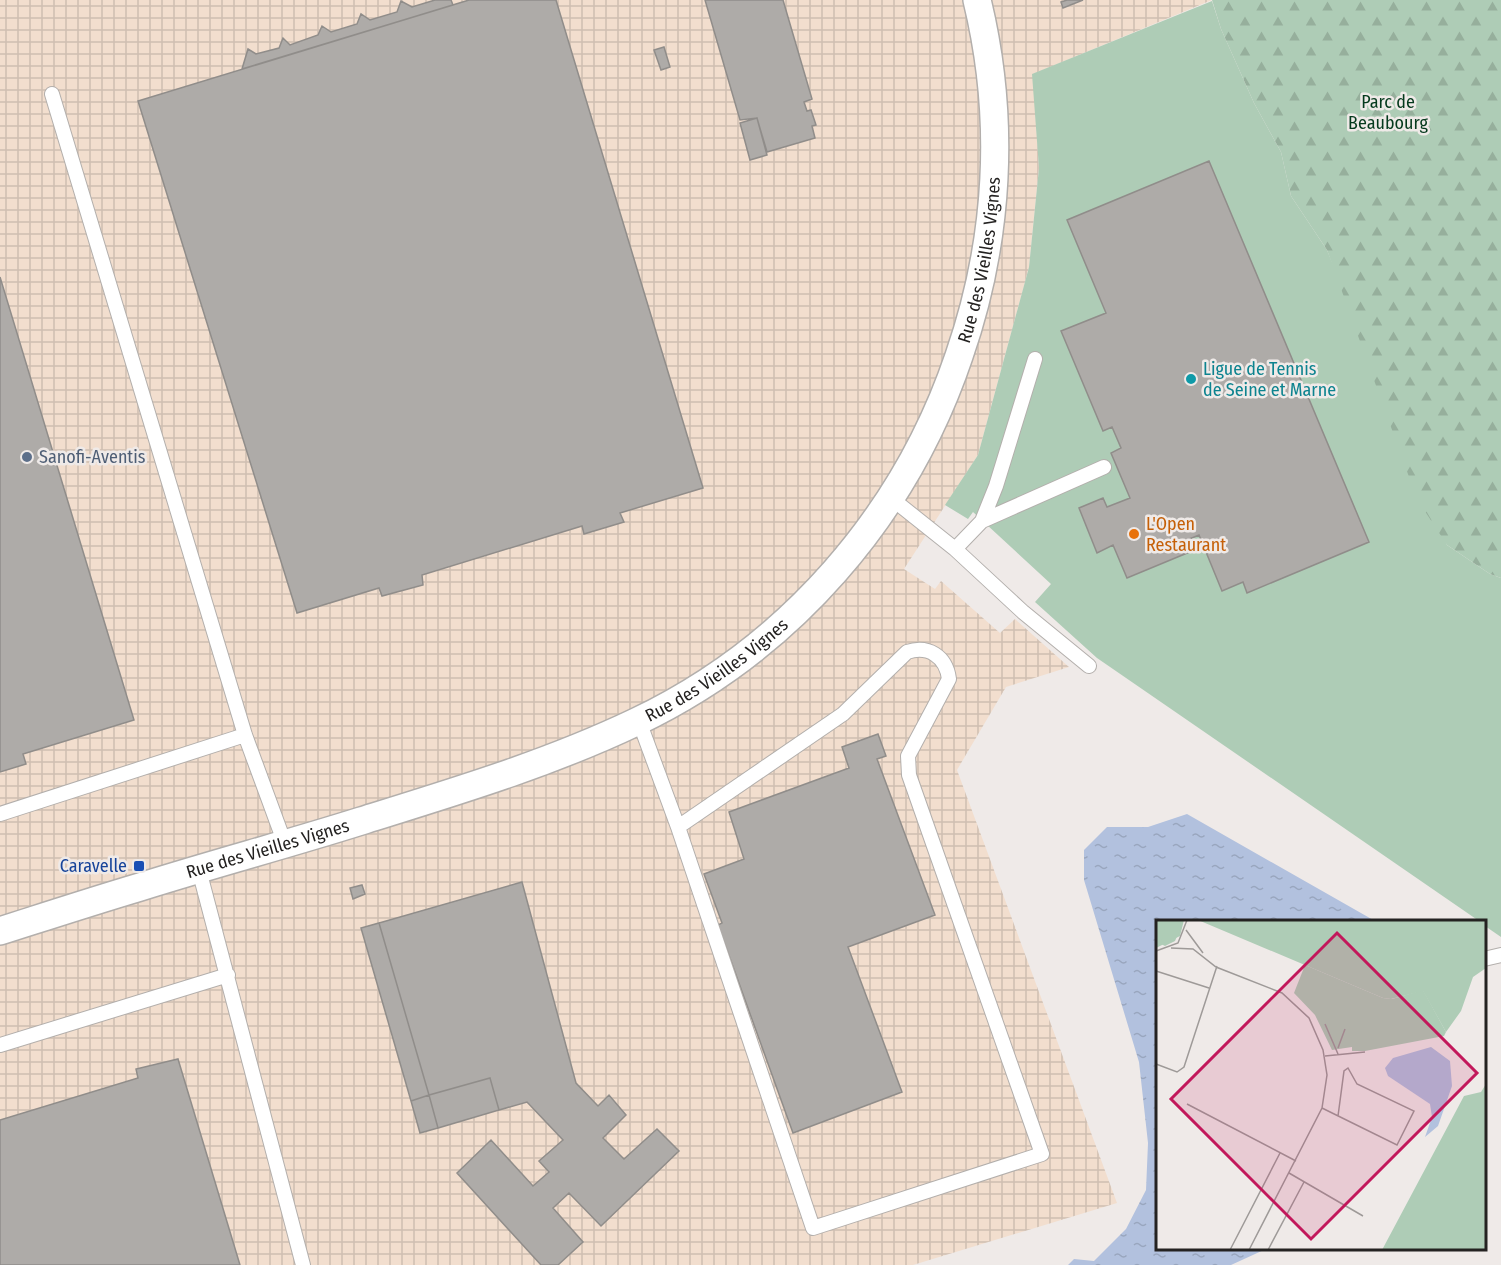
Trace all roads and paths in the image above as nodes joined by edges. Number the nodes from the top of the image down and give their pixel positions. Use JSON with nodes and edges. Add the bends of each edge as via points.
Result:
{"nodes":[{"id":1,"x":977,"y":0,"type":"edge"},
{"id":2,"x":52,"y":94,"type":"dead end"},
{"id":3,"x":1035,"y":359,"type":"dead end"},
{"id":4,"x":1104,"y":467,"type":"dead end"},
{"id":5,"x":891,"y":498,"type":"junction"},
{"id":6,"x":982,"y":521,"type":"junction"},
{"id":7,"x":955,"y":549,"type":"junction"},
{"id":8,"x":1089,"y":666,"type":"dead end"},
{"id":9,"x":639,"y":720,"type":"junction"},
{"id":10,"x":244,"y":735,"type":"junction"},
{"id":11,"x":0,"y":814,"type":"edge"},
{"id":12,"x":678,"y":827,"type":"junction"},
{"id":13,"x":285,"y":844,"type":"junction"},
{"id":14,"x":199,"y":870,"type":"junction"},
{"id":15,"x":0,"y":931,"type":"edge"},
{"id":16,"x":1501,"y":955,"type":"edge"},
{"id":17,"x":1486,"y":958,"type":"edge"},
{"id":18,"x":228,"y":975,"type":"junction"},
{"id":19,"x":0,"y":1045,"type":"edge"},
{"id":20,"x":303,"y":1265,"type":"edge"}],
"edges":[{"from":1,"to":5,"type":"street","name":"Rue des Vieilles Vignes","via":[[996,131],[987,255],[967,334],[940,408]]},
{"from":2,"to":10,"type":"lane"},
{"from":3,"to":6,"type":"lane"},
{"from":4,"to":6,"type":"lane"},
{"from":5,"to":7,"type":"lane"},
{"from":5,"to":9,"type":"street","name":"Rue des Vieilles Vignes","via":[[857,547],[777,628],[713,678]]},
{"from":6,"to":7,"type":"lane"},
{"from":7,"to":8,"type":"lane"},
{"from":9,"to":12,"type":"lane"},
{"from":9,"to":13,"type":"street","name":"Rue des Vieilles Vignes","via":[[505,775]]},
{"from":10,"to":11,"type":"lane"},
{"from":10,"to":13,"type":"lane"},
{"from":12,"to":12,"type":"lane","via":[[813,1228],[1042,1154],[909,775],[908,756],[950,679],[938,656],[930,650],[907,652],[843,714]]},
{"from":13,"to":14,"type":"street","name":"Rue des Vieilles Vignes"},
{"from":14,"to":15,"type":"street","name":"Rue des Vieilles Vignes"},
{"from":14,"to":18,"type":"lane"},
{"from":16,"to":17,"type":"lane"},
{"from":18,"to":19,"type":"lane"},
{"from":18,"to":20,"type":"lane"}]}
